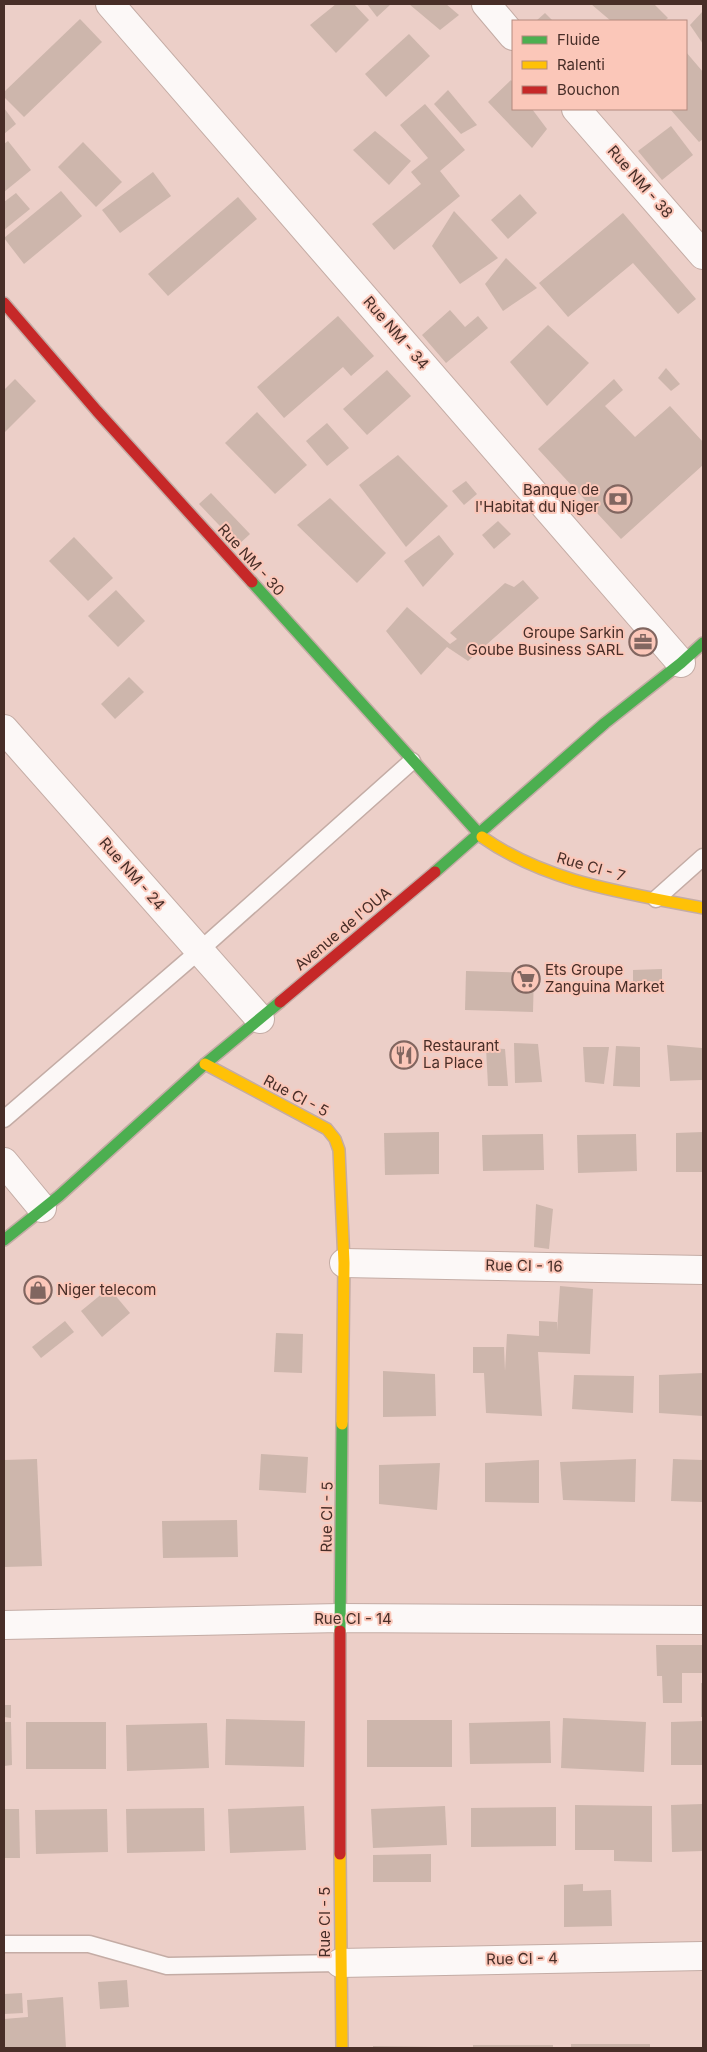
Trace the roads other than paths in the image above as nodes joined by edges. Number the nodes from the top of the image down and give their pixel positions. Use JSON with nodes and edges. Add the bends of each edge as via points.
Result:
{"nodes":[{"id":1,"x":110,"y":4,"type":"edge"},
{"id":2,"x":486,"y":4,"type":"edge"},
{"id":3,"x":512,"y":35,"type":"edge"},
{"id":4,"x":577,"y":110,"type":"edge"},
{"id":5,"x":703,"y":255,"type":"edge"},
{"id":6,"x":4,"y":303,"type":"edge"},
{"id":7,"x":703,"y":643,"type":"edge"},
{"id":8,"x":681,"y":663,"type":"junction"},
{"id":9,"x":4,"y":728,"type":"edge"},
{"id":10,"x":412,"y":761,"type":"junction"},
{"id":11,"x":479,"y":835,"type":"junction"},
{"id":12,"x":703,"y":857,"type":"edge"},
{"id":13,"x":656,"y":898,"type":"junction"},
{"id":14,"x":703,"y":908,"type":"edge"},
{"id":15,"x":200,"y":951,"type":"junction"},
{"id":16,"x":260,"y":1019,"type":"junction"},
{"id":17,"x":204,"y":1064,"type":"junction"},
{"id":18,"x":4,"y":1119,"type":"edge"},
{"id":19,"x":4,"y":1162,"type":"edge"},
{"id":20,"x":42,"y":1208,"type":"junction"},
{"id":21,"x":4,"y":1240,"type":"edge"},
{"id":22,"x":344,"y":1263,"type":"junction"},
{"id":23,"x":703,"y":1270,"type":"edge"},
{"id":24,"x":340,"y":1618,"type":"junction"},
{"id":25,"x":703,"y":1620,"type":"edge"},
{"id":26,"x":4,"y":1625,"type":"edge"},
{"id":27,"x":4,"y":1944,"type":"edge"},
{"id":28,"x":703,"y":1956,"type":"edge"},
{"id":29,"x":340,"y":1962,"type":"junction"},
{"id":30,"x":342,"y":2048,"type":"edge"}],
"edges":[{"from":1,"to":8,"type":"street","name":"Rue NM - 34"},
{"from":2,"to":3,"type":"street"},
{"from":4,"to":5,"type":"street","name":"Rue NM - 38"},
{"from":6,"to":10,"type":"street","name":"Rue NM - 30"},
{"from":7,"to":8,"type":"street","name":"Avenue de l'OUA"},
{"from":8,"to":11,"type":"street","name":"Avenue de l'OUA","via":[[606,723]]},
{"from":9,"to":15,"type":"street","name":"Rue NM - 24"},
{"from":10,"to":11,"type":"street","name":"Rue NM - 30"},
{"from":10,"to":15,"type":"lane"},
{"from":11,"to":13,"type":"street","name":"Rue CI - 7","via":[[507,854],[538,867]]},
{"from":11,"to":16,"type":"street","name":"Avenue de l'OUA"},
{"from":12,"to":13,"type":"lane"},
{"from":13,"to":14,"type":"street","name":"Rue CI - 7"},
{"from":15,"to":16,"type":"street","name":"Rue NM - 24"},
{"from":15,"to":18,"type":"lane"},
{"from":16,"to":17,"type":"street","name":"Avenue de l'OUA"},
{"from":17,"to":20,"type":"street","name":"Avenue de l'OUA"},
{"from":17,"to":22,"type":"street","name":"Rue CI - 5","via":[[327,1129],[335,1140],[339,1150]]},
{"from":19,"to":20,"type":"street"},
{"from":20,"to":21,"type":"street","name":"Avenue de l'OUA"},
{"from":22,"to":23,"type":"street","name":"Rue CI - 16"},
{"from":22,"to":24,"type":"street","name":"Rue CI - 5"},
{"from":24,"to":25,"type":"street","name":"Rue CI - 14"},
{"from":24,"to":26,"type":"street","name":"Rue CI - 14"},
{"from":24,"to":29,"type":"street","name":"Rue CI - 5"},
{"from":27,"to":29,"type":"lane","via":[[89,1944],[167,1966]]},
{"from":28,"to":29,"type":"street","name":"Rue CI - 4"},
{"from":29,"to":30,"type":"street","name":"Rue CI - 5"}]}
